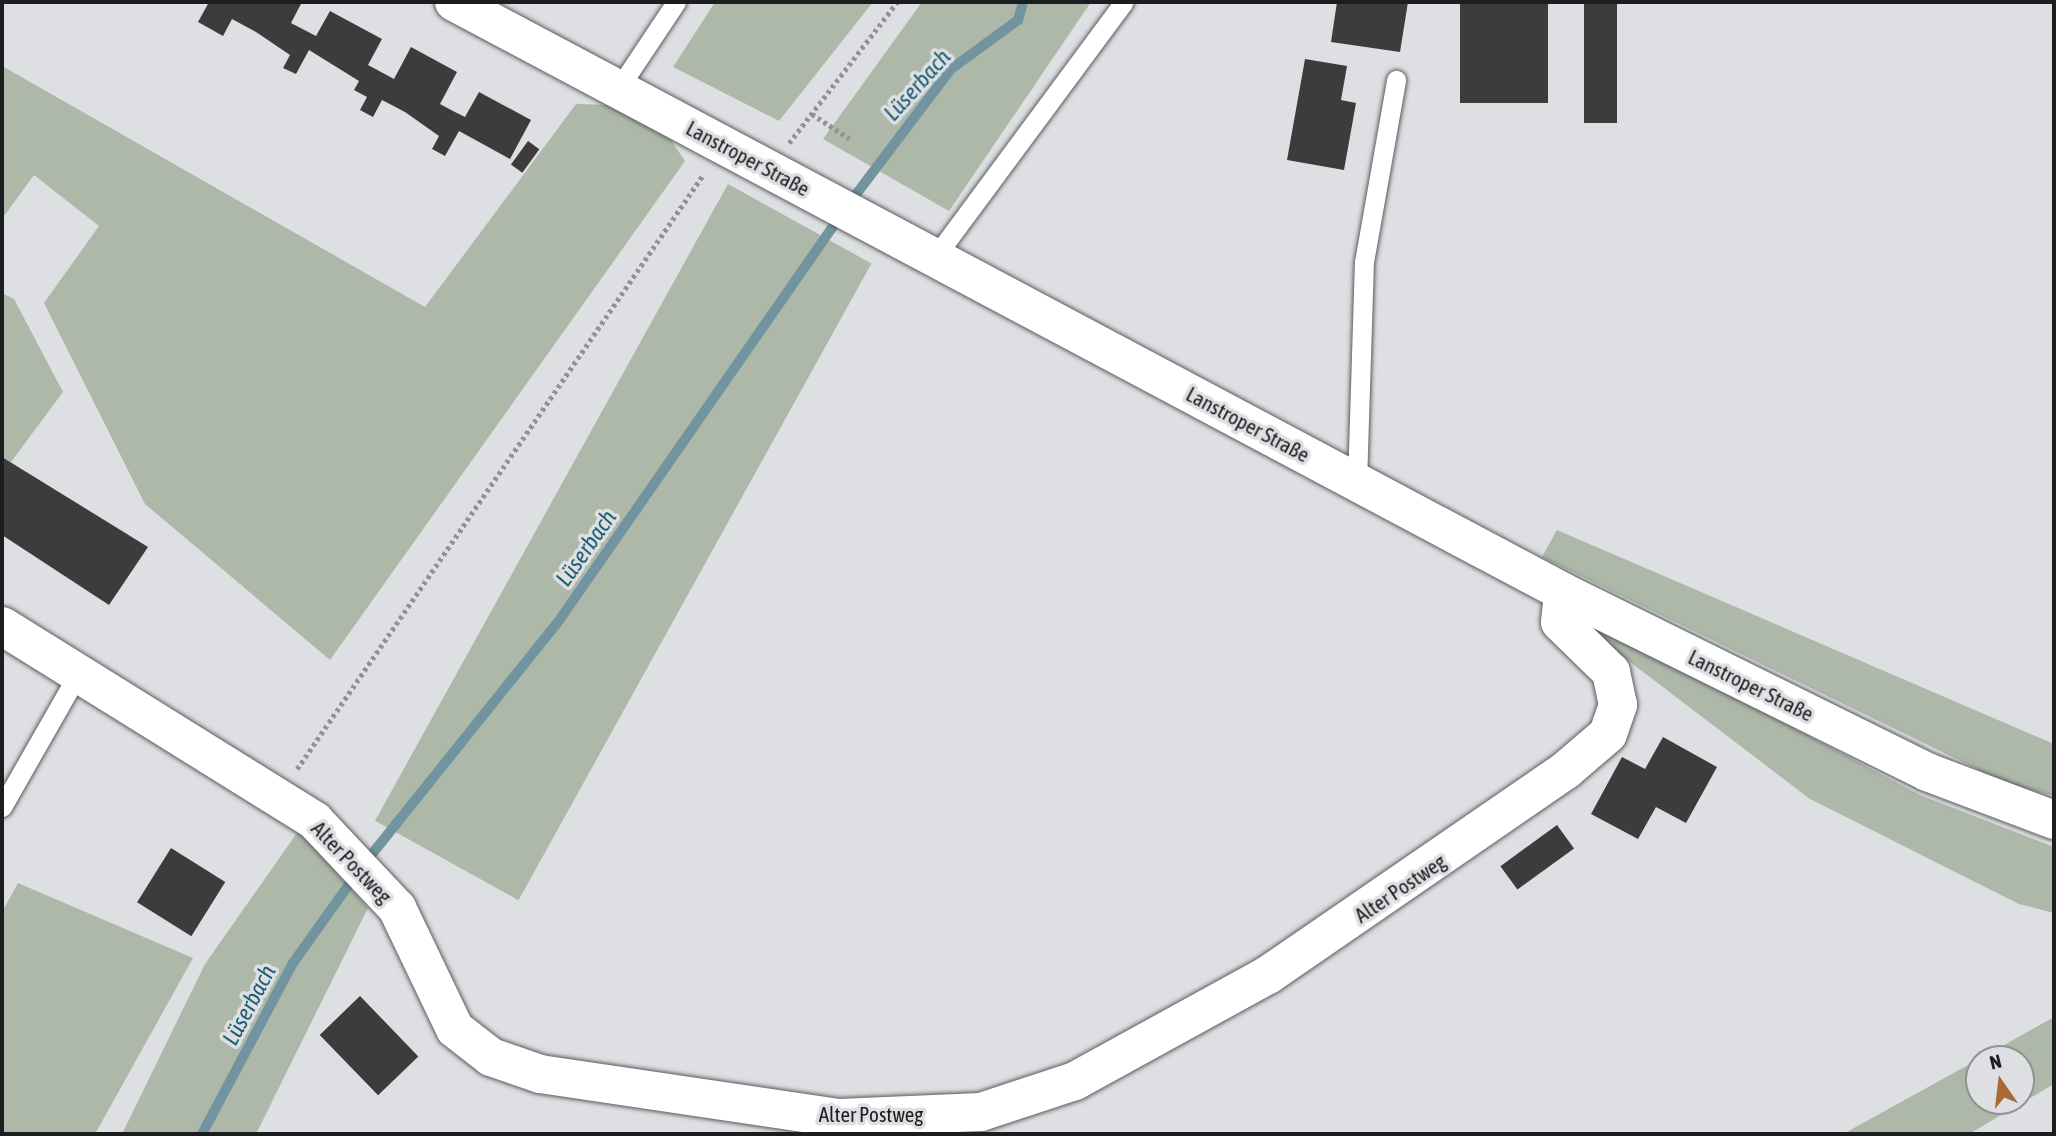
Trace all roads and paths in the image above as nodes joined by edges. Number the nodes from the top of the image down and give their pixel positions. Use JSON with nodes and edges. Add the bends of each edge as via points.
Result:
{"nodes":[{"id":1,"x":454,"y":2,"type":"edge"},
{"id":2,"x":676,"y":2,"type":"edge"},
{"id":3,"x":897,"y":2,"type":"edge"},
{"id":4,"x":1124,"y":2,"type":"edge"},
{"id":5,"x":1396,"y":80,"type":"dead end"},
{"id":6,"x":618,"y":89,"type":"junction"},
{"id":7,"x":812,"y":114,"type":"junction"},
{"id":8,"x":850,"y":139,"type":"dead end"},
{"id":9,"x":769,"y":170,"type":"junction"},
{"id":10,"x":686,"y":199,"type":"dead end"},
{"id":11,"x":935,"y":257,"type":"junction"},
{"id":12,"x":1357,"y":483,"type":"junction"},
{"id":13,"x":1563,"y":592,"type":"junction"},
{"id":14,"x":2,"y":626,"type":"edge"},
{"id":15,"x":78,"y":674,"type":"junction"},
{"id":16,"x":277,"y":798,"type":"junction"},
{"id":17,"x":2,"y":807,"type":"edge"},
{"id":18,"x":2054,"y":820,"type":"edge"}],
"edges":[{"from":1,"to":6,"type":"street","name":"Lanstroper Straße"},
{"from":2,"to":6,"type":"lane"},
{"from":3,"to":7,"type":"path"},
{"from":4,"to":11,"type":"lane"},
{"from":5,"to":12,"type":"lane","via":[[1364,262]]},
{"from":6,"to":9,"type":"street","name":"Lanstroper Straße"},
{"from":7,"to":8,"type":"path"},
{"from":7,"to":9,"type":"path"},
{"from":9,"to":11,"type":"street","name":"Lanstroper Straße"},
{"from":10,"to":16,"type":"path"},
{"from":11,"to":12,"type":"street","name":"Lanstroper Straße"},
{"from":12,"to":13,"type":"street","name":"Lanstroper Straße"},
{"from":13,"to":16,"type":"street","name":"Alter Postweg","via":[[1560,621],[1611,672],[1618,705],[1608,734],[1412,882],[1268,975],[1075,1080],[981,1112],[839,1118],[540,1074],[491,1057],[455,1029],[397,908],[371,876],[335,840]]},
{"from":13,"to":18,"type":"street","name":"Lanstroper Straße","via":[[1927,772]]},
{"from":14,"to":15,"type":"street","name":"Alter Postweg"},
{"from":15,"to":16,"type":"street","name":"Alter Postweg"},
{"from":15,"to":17,"type":"lane"}]}
